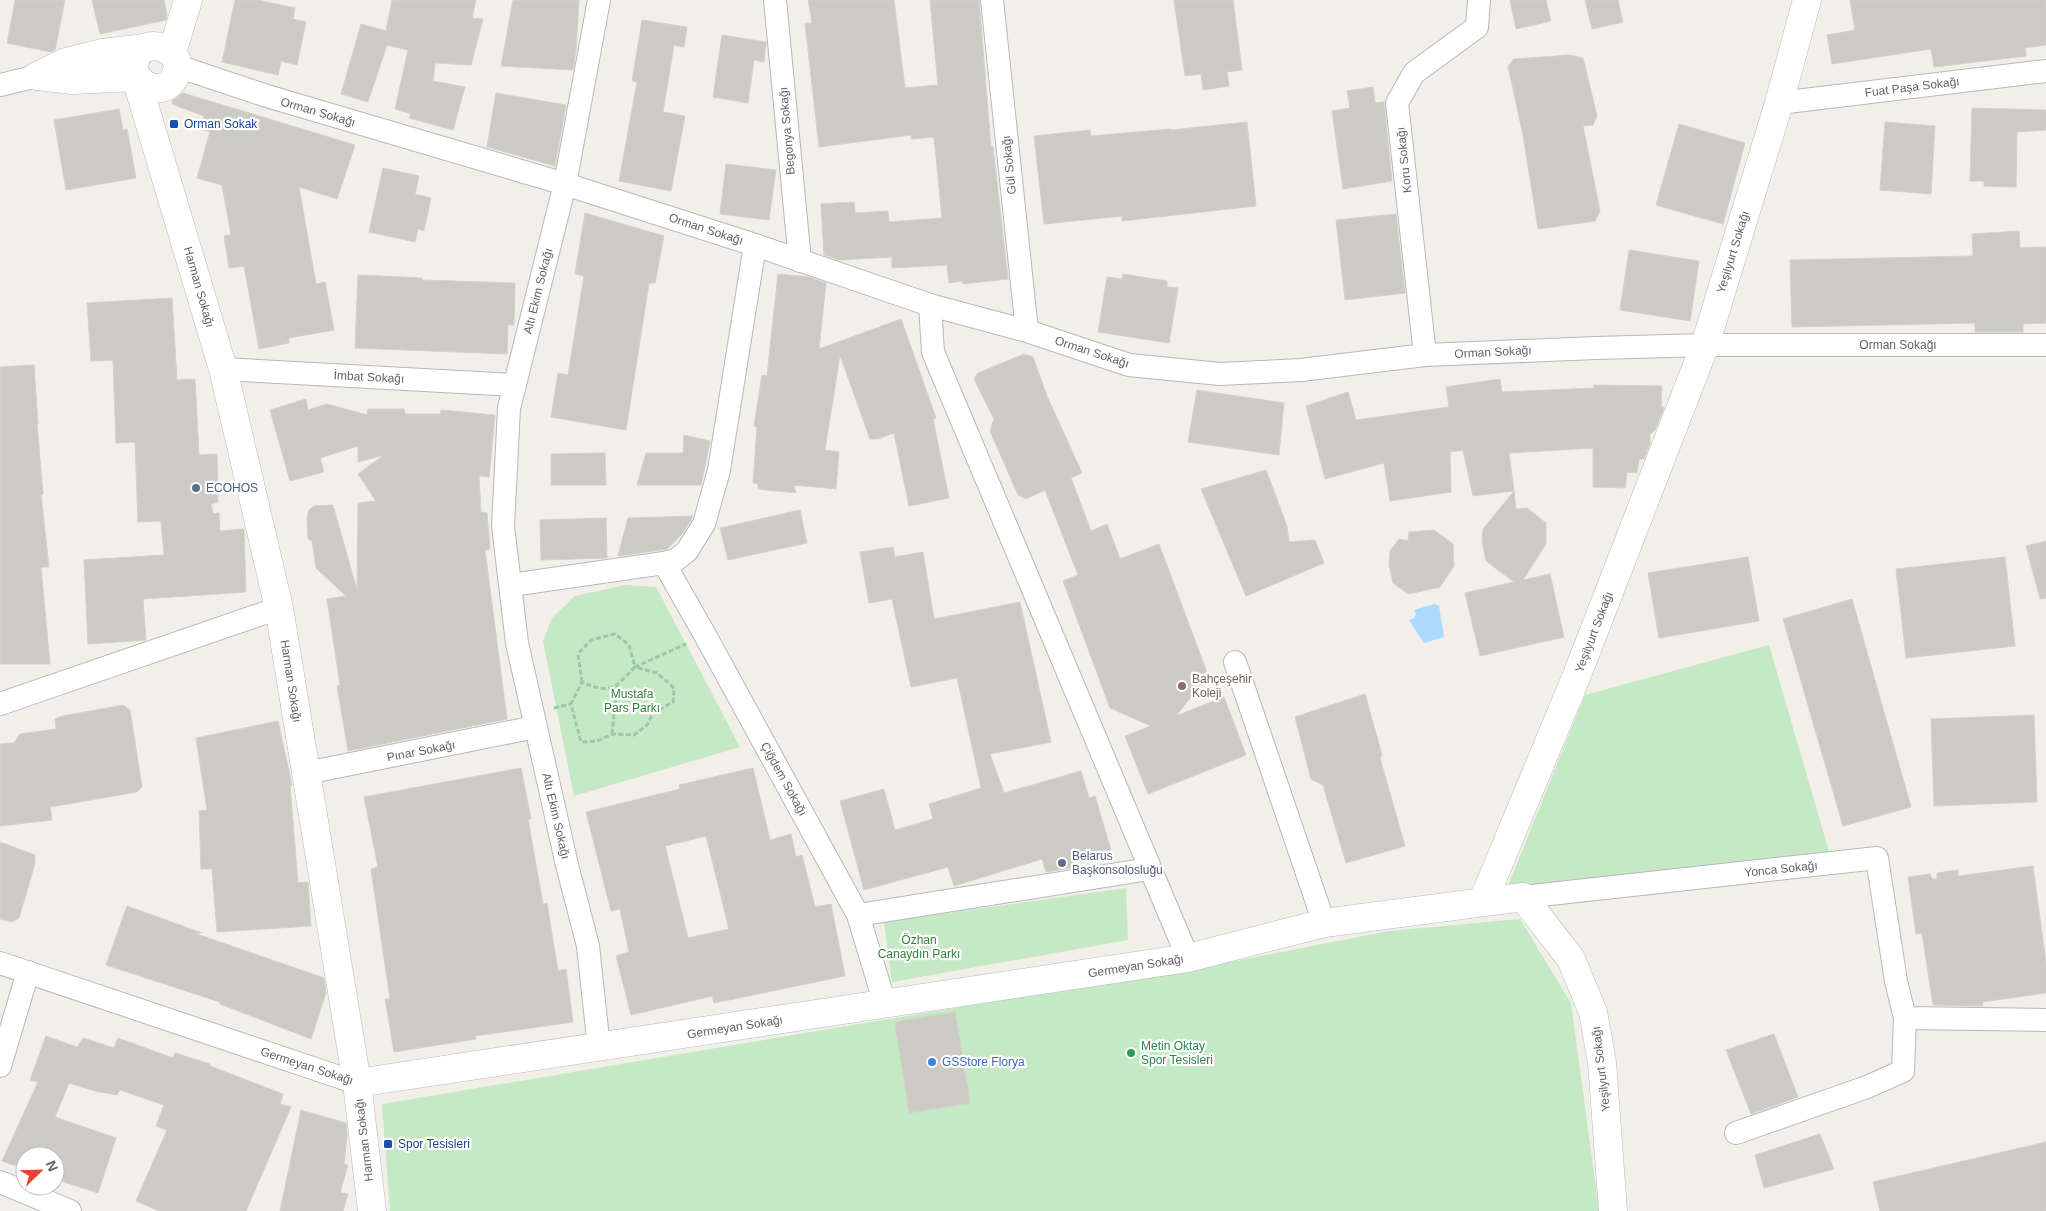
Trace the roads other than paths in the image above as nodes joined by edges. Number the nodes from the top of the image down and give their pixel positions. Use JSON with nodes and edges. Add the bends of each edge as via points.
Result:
{"nodes":[{"id":1,"x":188,"y":0,"type":"edge"},
{"id":2,"x":599,"y":0,"type":"edge"},
{"id":3,"x":775,"y":0,"type":"edge"},
{"id":4,"x":992,"y":0,"type":"edge"},
{"id":5,"x":1479,"y":0,"type":"edge"},
{"id":6,"x":1807,"y":0,"type":"edge"},
{"id":7,"x":166,"y":63,"type":"junction"},
{"id":8,"x":2046,"y":71,"type":"edge"},
{"id":9,"x":37,"y":76,"type":"junction"},
{"id":10,"x":137,"y":77,"type":"junction"},
{"id":11,"x":0,"y":85,"type":"edge"},
{"id":12,"x":1779,"y":103,"type":"junction"},
{"id":13,"x":160,"y":161,"type":"junction"},
{"id":14,"x":565,"y":184,"type":"junction"},
{"id":15,"x":755,"y":245,"type":"junction"},
{"id":16,"x":800,"y":261,"type":"junction"},
{"id":17,"x":930,"y":305,"type":"junction"},
{"id":18,"x":1027,"y":330,"type":"junction"},
{"id":19,"x":1705,"y":345,"type":"junction"},
{"id":20,"x":2046,"y":345,"type":"edge"},
{"id":21,"x":1425,"y":355,"type":"junction"},
{"id":22,"x":223,"y":370,"type":"junction"},
{"id":23,"x":515,"y":386,"type":"junction"},
{"id":24,"x":664,"y":563,"type":"junction"},
{"id":25,"x":511,"y":585,"type":"junction"},
{"id":26,"x":279,"y":608,"type":"junction"},
{"id":27,"x":1235,"y":662,"type":"dead end"},
{"id":28,"x":0,"y":704,"type":"edge"},
{"id":29,"x":535,"y":727,"type":"junction"},
{"id":30,"x":306,"y":773,"type":"junction"},
{"id":31,"x":1150,"y":869,"type":"junction"},
{"id":32,"x":1523,"y":897,"type":"junction"},
{"id":33,"x":1483,"y":901,"type":"junction"},
{"id":34,"x":858,"y":915,"type":"junction"},
{"id":35,"x":1324,"y":923,"type":"junction"},
{"id":36,"x":1188,"y":958,"type":"junction"},
{"id":37,"x":0,"y":963,"type":"edge"},
{"id":38,"x":28,"y":972,"type":"junction"},
{"id":39,"x":885,"y":1004,"type":"junction"},
{"id":40,"x":1905,"y":1018,"type":"junction"},
{"id":41,"x":2046,"y":1020,"type":"edge"},
{"id":42,"x":599,"y":1048,"type":"junction"},
{"id":43,"x":0,"y":1066,"type":"edge"},
{"id":44,"x":357,"y":1083,"type":"junction"},
{"id":45,"x":1736,"y":1132,"type":"dead end"},
{"id":46,"x":0,"y":1182,"type":"edge"},
{"id":47,"x":70,"y":1211,"type":"edge"},
{"id":48,"x":372,"y":1211,"type":"edge"},
{"id":49,"x":1613,"y":1211,"type":"edge"}],
"edges":[{"from":1,"to":7,"type":"main road"},
{"from":2,"to":14,"type":"street","name":"Altı Ekim Sokağı"},
{"from":3,"to":16,"type":"street","name":"Begonya Sokağı"},
{"from":4,"to":18,"type":"street","name":"Gül Sokağı"},
{"from":5,"to":21,"type":"street","name":"Koru Sokağı","via":[[1476,27],[1414,73],[1397,103]]},
{"from":6,"to":12,"type":"main road","name":"Yeşilyurt Sokağı"},
{"from":7,"to":9,"type":"main road","via":[[102,53],[66,62]]},
{"from":7,"to":10,"type":"main road","via":[[161,88],[147,87]]},
{"from":7,"to":13,"type":"main road"},
{"from":7,"to":14,"type":"street","name":"Orman Sokağı"},
{"from":8,"to":12,"type":"street","name":"Fuat Paşa Sokağı"},
{"from":9,"to":10,"type":"main road","via":[[73,80]]},
{"from":9,"to":11,"type":"street"},
{"from":10,"to":13,"type":"main road","name":"Harman Sokağı"},
{"from":12,"to":19,"type":"main road","name":"Yeşilyurt Sokağı"},
{"from":13,"to":22,"type":"main road","name":"Harman Sokağı"},
{"from":14,"to":15,"type":"street","name":"Orman Sokağı"},
{"from":14,"to":23,"type":"street","name":"Altı Ekim Sokağı"},
{"from":15,"to":16,"type":"street","name":"Orman Sokağı"},
{"from":15,"to":24,"type":"street","via":[[719,470],[704,524],[687,552]]},
{"from":16,"to":17,"type":"street","name":"Orman Sokağı"},
{"from":17,"to":18,"type":"street","name":"Orman Sokağı"},
{"from":17,"to":31,"type":"street","via":[[933,352]]},
{"from":18,"to":21,"type":"street","name":"Orman Sokağı","via":[[1129,365],[1220,374],[1301,370]]},
{"from":19,"to":20,"type":"street","name":"Orman Sokağı"},
{"from":19,"to":21,"type":"street","name":"Orman Sokağı"},
{"from":19,"to":33,"type":"main road","name":"Yeşilyurt Sokağı","via":[[1576,680]]},
{"from":22,"to":23,"type":"street","name":"İmbat Sokağı"},
{"from":22,"to":26,"type":"main road","name":"Harman Sokağı"},
{"from":23,"to":25,"type":"street","name":"Altı Ekim Sokağı","via":[[509,408],[503,526]]},
{"from":24,"to":25,"type":"street"},
{"from":24,"to":34,"type":"street","name":"Çiğdem Sokağı"},
{"from":25,"to":29,"type":"street","name":"Altı Ekim Sokağı","via":[[517,643]]},
{"from":26,"to":28,"type":"street"},
{"from":26,"to":30,"type":"main road","name":"Harman Sokağı"},
{"from":27,"to":35,"type":"street"},
{"from":29,"to":30,"type":"street","name":"Pınar Sokağı"},
{"from":29,"to":42,"type":"street","name":"Altı Ekim Sokağı","via":[[588,946]]},
{"from":30,"to":44,"type":"main road","name":"Harman Sokağı"},
{"from":31,"to":34,"type":"street"},
{"from":31,"to":36,"type":"street"},
{"from":32,"to":33,"type":"main road"},
{"from":32,"to":40,"type":"street","name":"Yonca Sokağı","via":[[1877,858]]},
{"from":32,"to":49,"type":"main road","name":"Yeşilyurt Sokağı","via":[[1571,959],[1593,1012],[1602,1062]]},
{"from":33,"to":35,"type":"main road","name":"Germeyan Sokağı"},
{"from":34,"to":39,"type":"street","name":"Çiğdem Sokağı"},
{"from":35,"to":36,"type":"main road","name":"Germeyan Sokağı"},
{"from":36,"to":39,"type":"main road","name":"Germeyan Sokağı"},
{"from":37,"to":38,"type":"street","name":"Germeyan Sokağı"},
{"from":38,"to":43,"type":"street"},
{"from":38,"to":44,"type":"street","name":"Germeyan Sokağı"},
{"from":39,"to":42,"type":"main road","name":"Germeyan Sokağı"},
{"from":40,"to":41,"type":"street"},
{"from":40,"to":45,"type":"street","name":"Yonca Sokağı","via":[[1903,1071],[1867,1087]]},
{"from":42,"to":44,"type":"main road","name":"Germeyan Sokağı"},
{"from":44,"to":48,"type":"main road","name":"Harman Sokağı"},
{"from":46,"to":47,"type":"street"}]}
